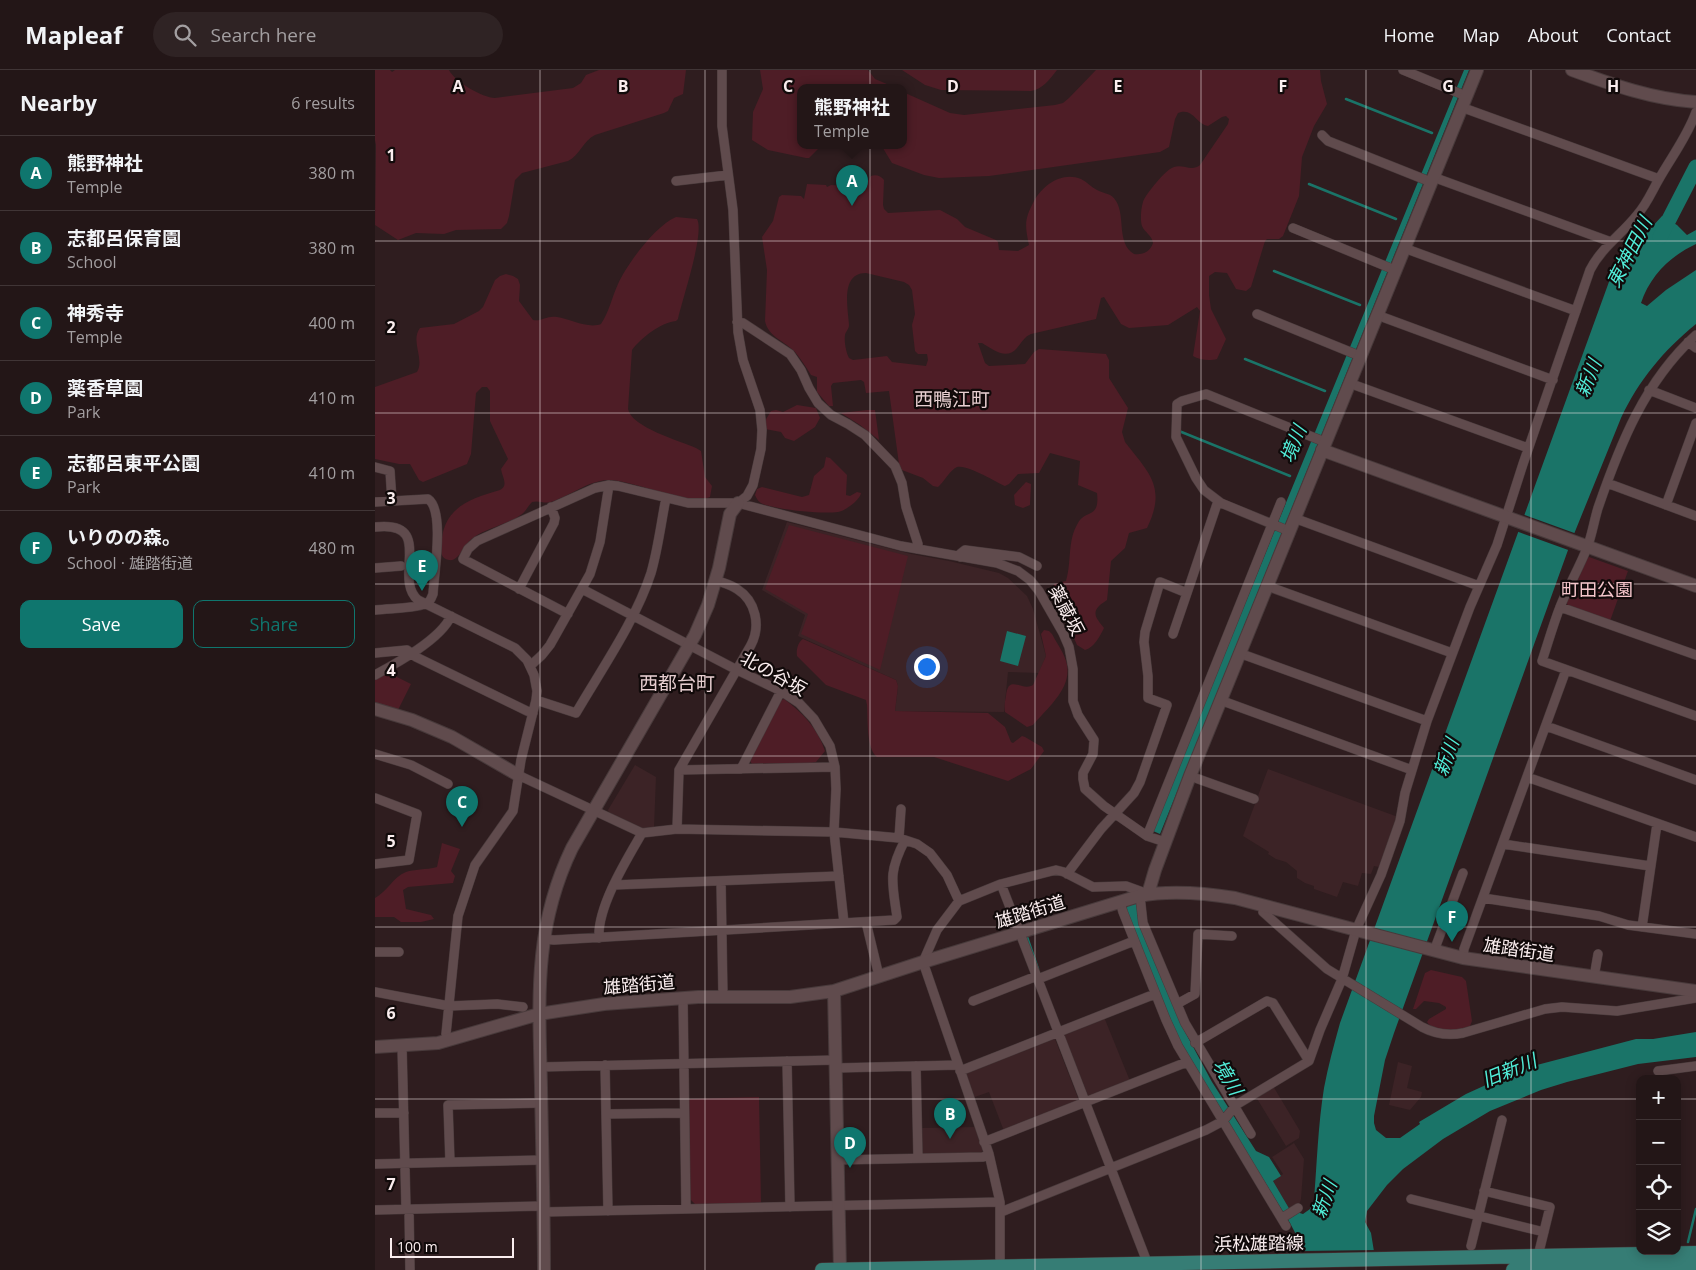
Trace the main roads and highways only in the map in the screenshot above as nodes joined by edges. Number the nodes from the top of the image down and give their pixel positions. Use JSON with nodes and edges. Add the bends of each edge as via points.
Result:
{"nodes":[{"id":1,"x":1696,"y":1253,"type":"edge"},
{"id":2,"x":1536,"y":1265,"type":"edge"},
{"id":3,"x":1149,"y":1266,"type":"edge"},
{"id":4,"x":1696,"y":1267,"type":"edge"},
{"id":5,"x":1607,"y":1269,"type":"edge"},
{"id":6,"x":822,"y":1270,"type":"edge"},
{"id":7,"x":840,"y":1270,"type":"edge"},
{"id":8,"x":1513,"y":1270,"type":"edge"}],
"edges":[{"from":1,"to":2,"type":"main road","name":"浜松雄踏線"},
{"from":2,"to":3,"type":"main road","name":"浜松雄踏線","via":[[1384,1259]]},
{"from":2,"to":5,"type":"main road","name":"浜松雄踏線"},
{"from":2,"to":8,"type":"main road","name":"浜松雄踏線"},
{"from":3,"to":7,"type":"main road","name":"浜松雄踏線"},
{"from":4,"to":5,"type":"main road","name":"浜松雄踏線"},
{"from":6,"to":7,"type":"main road","name":"浜松雄踏線"}]}
